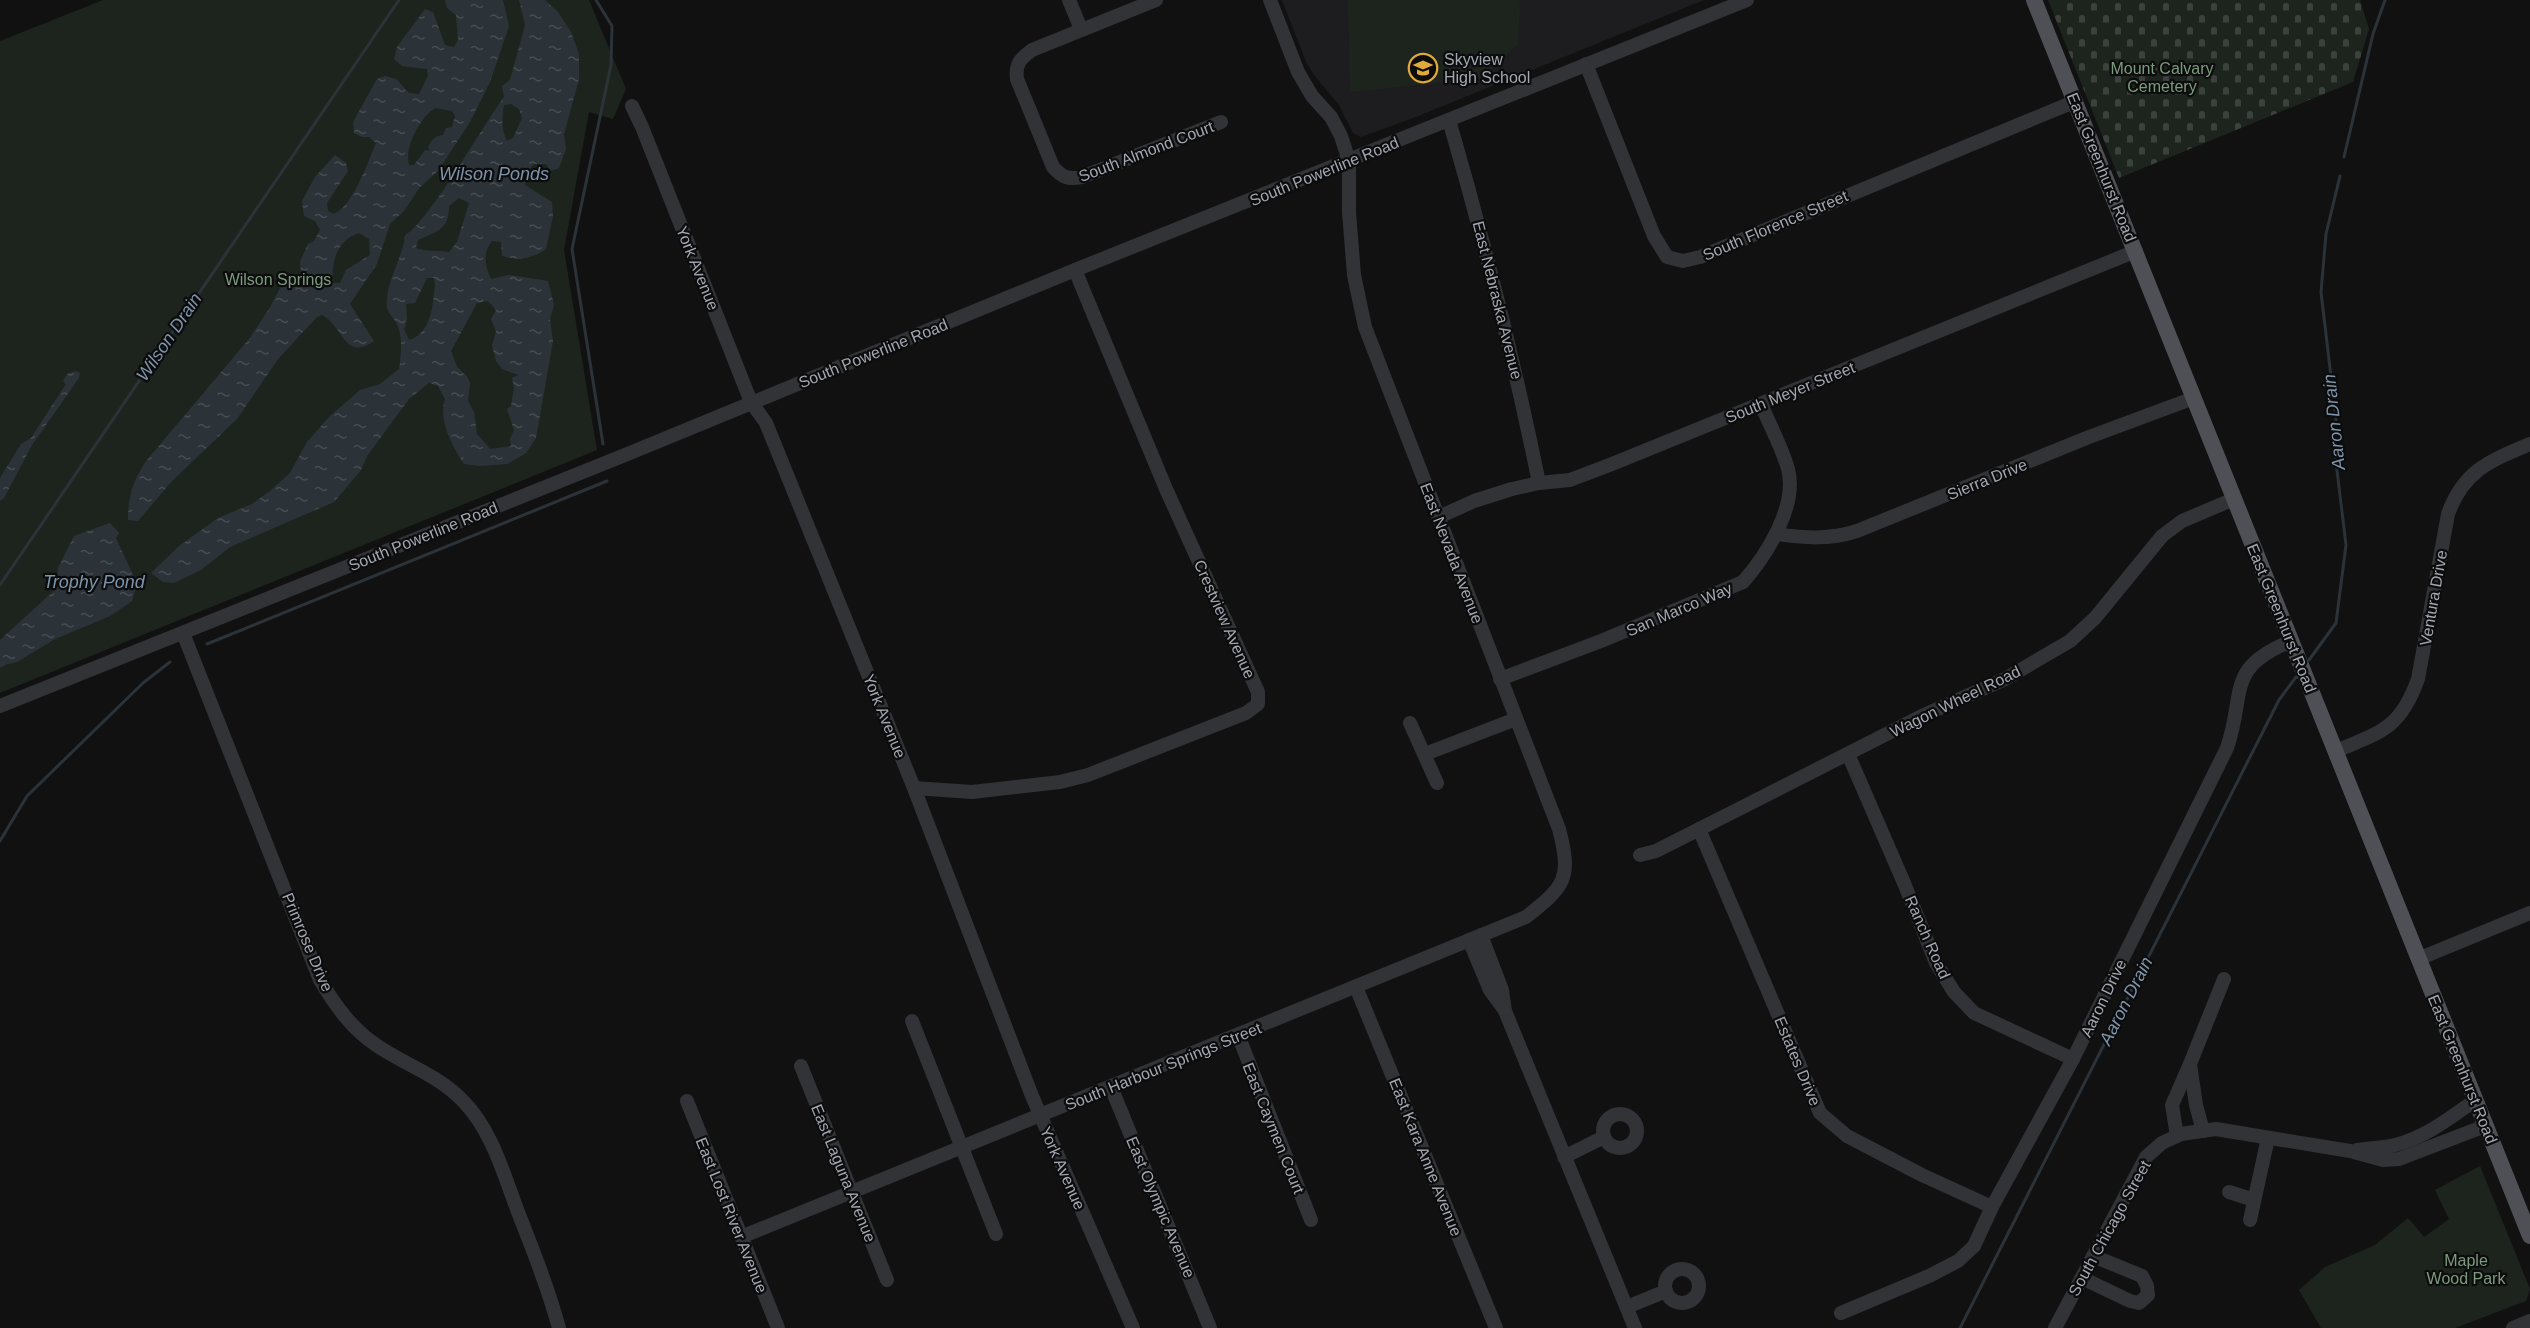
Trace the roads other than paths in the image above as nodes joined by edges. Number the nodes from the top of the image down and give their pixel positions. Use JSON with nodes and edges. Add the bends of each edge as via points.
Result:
{"nodes":[{"id":1,"x":1069,"y":0,"type":"edge"},
{"id":2,"x":1156,"y":0,"type":"edge"},
{"id":3,"x":1270,"y":0,"type":"edge"},
{"id":4,"x":1747,"y":0,"type":"edge"},
{"id":5,"x":2034,"y":0,"type":"edge"},
{"id":6,"x":1081,"y":29,"type":"junction"},
{"id":7,"x":1586,"y":64,"type":"junction"},
{"id":8,"x":2076,"y":101,"type":"junction"},
{"id":9,"x":632,"y":106,"type":"dead end"},
{"id":10,"x":1449,"y":120,"type":"junction"},
{"id":11,"x":1221,"y":122,"type":"dead end"},
{"id":12,"x":1349,"y":161,"type":"junction"},
{"id":13,"x":2136,"y":251,"type":"junction"},
{"id":14,"x":1075,"y":270,"type":"junction"},
{"id":15,"x":2194,"y":398,"type":"junction"},
{"id":16,"x":751,"y":402,"type":"junction"},
{"id":17,"x":1761,"y":405,"type":"junction"},
{"id":18,"x":2530,"y":444,"type":"edge"},
{"id":19,"x":1539,"y":483,"type":"junction"},
{"id":20,"x":2234,"y":499,"type":"junction"},
{"id":21,"x":1439,"y":517,"type":"junction"},
{"id":22,"x":1776,"y":534,"type":"junction"},
{"id":23,"x":183,"y":633,"type":"junction"},
{"id":24,"x":2291,"y":640,"type":"junction"},
{"id":25,"x":1500,"y":679,"type":"junction"},
{"id":26,"x":0,"y":706,"type":"edge"},
{"id":27,"x":1515,"y":719,"type":"junction"},
{"id":28,"x":1410,"y":723,"type":"dead end"},
{"id":29,"x":2336,"y":751,"type":"junction"},
{"id":30,"x":1425,"y":754,"type":"junction"},
{"id":31,"x":1848,"y":754,"type":"junction"},
{"id":32,"x":1437,"y":783,"type":"dead end"},
{"id":33,"x":914,"y":788,"type":"junction"},
{"id":34,"x":1699,"y":829,"type":"junction"},
{"id":35,"x":1640,"y":855,"type":"dead end"},
{"id":36,"x":2530,"y":913,"type":"edge"},
{"id":37,"x":1517,"y":920,"type":"joint"},
{"id":38,"x":1475,"y":938,"type":"junction"},
{"id":39,"x":2418,"y":959,"type":"junction"},
{"id":40,"x":2224,"y":979,"type":"dead end"},
{"id":41,"x":1356,"y":987,"type":"junction"},
{"id":42,"x":912,"y":1021,"type":"dead end"},
{"id":43,"x":1238,"y":1035,"type":"junction"},
{"id":44,"x":2073,"y":1059,"type":"junction"},
{"id":45,"x":2190,"y":1064,"type":"junction"},
{"id":46,"x":801,"y":1066,"type":"dead end"},
{"id":47,"x":1111,"y":1087,"type":"junction"},
{"id":48,"x":687,"y":1101,"type":"dead end"},
{"id":49,"x":2474,"y":1101,"type":"junction"},
{"id":50,"x":1040,"y":1115,"type":"junction"},
{"id":51,"x":2485,"y":1126,"type":"junction"},
{"id":52,"x":2203,"y":1131,"type":"junction"},
{"id":53,"x":2177,"y":1136,"type":"junction"},
{"id":54,"x":1604,"y":1137,"type":"dead end"},
{"id":55,"x":2268,"y":1138,"type":"junction"},
{"id":56,"x":961,"y":1147,"type":"junction"},
{"id":57,"x":2350,"y":1151,"type":"junction"},
{"id":58,"x":1564,"y":1157,"type":"junction"},
{"id":59,"x":851,"y":1192,"type":"junction"},
{"id":60,"x":2229,"y":1192,"type":"dead end"},
{"id":61,"x":2254,"y":1200,"type":"junction"},
{"id":62,"x":1992,"y":1207,"type":"junction"},
{"id":63,"x":1311,"y":1220,"type":"dead end"},
{"id":64,"x":2250,"y":1220,"type":"dead end"},
{"id":65,"x":996,"y":1234,"type":"dead end"},
{"id":66,"x":741,"y":1236,"type":"junction"},
{"id":67,"x":2530,"y":1236,"type":"edge"},
{"id":68,"x":2093,"y":1256,"type":"junction"},
{"id":69,"x":2082,"y":1278,"type":"junction"},
{"id":70,"x":887,"y":1280,"type":"dead end"},
{"id":71,"x":1665,"y":1291,"type":"dead end"},
{"id":72,"x":1627,"y":1307,"type":"junction"},
{"id":73,"x":1841,"y":1313,"type":"dead end"},
{"id":74,"x":2530,"y":1321,"type":"edge"},
{"id":75,"x":560,"y":1328,"type":"edge"},
{"id":76,"x":778,"y":1328,"type":"edge"},
{"id":77,"x":1133,"y":1328,"type":"edge"},
{"id":78,"x":1210,"y":1328,"type":"edge"},
{"id":79,"x":1496,"y":1328,"type":"edge"},
{"id":80,"x":1635,"y":1328,"type":"edge"},
{"id":81,"x":2055,"y":1328,"type":"edge"},
{"id":82,"x":2513,"y":1328,"type":"edge"}],
"edges":[{"from":1,"to":6,"type":"street"},
{"from":2,"to":6,"type":"street"},
{"from":3,"to":12,"type":"street","name":"East Nevada Avenue","via":[[1298,72],[1331,117]]},
{"from":4,"to":7,"type":"street","name":"South Powerline Road"},
{"from":5,"to":8,"type":"main road","name":"East Greenhurst Road"},
{"from":6,"to":11,"type":"street","name":"South Almond Court","via":[[1032,50],[1020,59],[1016,69],[1053,167],[1061,175],[1071,180]]},
{"from":7,"to":8,"type":"street","name":"South Florence Street","via":[[1654,236],[1667,257],[1683,261]]},
{"from":7,"to":10,"type":"street","name":"South Powerline Road"},
{"from":8,"to":13,"type":"main road","name":"East Greenhurst Road"},
{"from":9,"to":16,"type":"street","name":"York Avenue"},
{"from":10,"to":12,"type":"street","name":"South Powerline Road"},
{"from":10,"to":19,"type":"street","name":"East Nebraska Avenue","via":[[1518,378]]},
{"from":12,"to":14,"type":"street","name":"South Powerline Road"},
{"from":12,"to":21,"type":"street","name":"East Nevada Avenue","via":[[1354,275],[1365,327]]},
{"from":13,"to":15,"type":"main road","name":"East Greenhurst Road"},
{"from":13,"to":17,"type":"street","name":"South Meyer Street"},
{"from":14,"to":16,"type":"street","name":"South Powerline Road"},
{"from":14,"to":33,"type":"street","name":"Crestview Avenue","via":[[1166,489],[1258,692],[1258,704],[1246,713],[1088,775],[1060,782],[972,792]]},
{"from":15,"to":20,"type":"main road","name":"East Greenhurst Road"},
{"from":15,"to":22,"type":"street","name":"Sierra Drive","via":[[1839,537]]},
{"from":16,"to":23,"type":"street","name":"South Powerline Road"},
{"from":16,"to":33,"type":"street","name":"York Avenue","via":[[766,423]]},
{"from":17,"to":19,"type":"street","name":"South Meyer Street","via":[[1570,480]]},
{"from":17,"to":22,"type":"street","name":"San Marco Way","via":[[1788,471],[1788,498]]},
{"from":18,"to":29,"type":"street","name":"Ventura Drive","via":[[2481,467],[2455,495],[2412,695],[2393,724]]},
{"from":19,"to":21,"type":"street","name":"South Meyer Street","via":[[1474,501]]},
{"from":20,"to":24,"type":"main road","name":"East Greenhurst Road"},
{"from":20,"to":31,"type":"street","name":"Wagon Wheel Road","via":[[2182,520],[2162,536],[2095,618],[2070,641],[2005,679]]},
{"from":21,"to":25,"type":"street","name":"East Nevada Avenue"},
{"from":22,"to":25,"type":"street","name":"San Marco Way","via":[[1743,582]]},
{"from":23,"to":26,"type":"street","name":"South Powerline Road"},
{"from":23,"to":75,"type":"street","name":"Primrose Drive","via":[[320,980],[340,1012],[375,1044],[440,1080],[465,1102],[485,1132],[505,1175]]},
{"from":24,"to":29,"type":"main road","name":"East Greenhurst Road"},
{"from":24,"to":44,"type":"street","name":"Aaron Drive","via":[[2272,648],[2247,670],[2240,684],[2227,748]]},
{"from":25,"to":27,"type":"street","name":"East Nevada Avenue"},
{"from":27,"to":30,"type":"street"},
{"from":27,"to":37,"type":"street","name":"East Nevada Avenue","via":[[1559,829],[1566,857],[1563,878],[1555,894]]},
{"from":28,"to":30,"type":"street"},
{"from":29,"to":39,"type":"main road","name":"East Greenhurst Road"},
{"from":30,"to":32,"type":"street"},
{"from":31,"to":34,"type":"street","name":"Wagon Wheel Road"},
{"from":31,"to":44,"type":"street","name":"Ranch Road","via":[[1936,963],[1954,992],[1974,1013]]},
{"from":33,"to":50,"type":"street","name":"York Avenue"},
{"from":34,"to":35,"type":"street","name":"Wagon Wheel Road"},
{"from":34,"to":62,"type":"street","name":"Estates Drive","via":[[1820,1113],[1847,1136]]},
{"from":36,"to":39,"type":"street"},
{"from":37,"to":38,"type":"street","name":"South Harbour Springs Street"},
{"from":38,"to":41,"type":"street","name":"South Harbour Springs Street"},
{"from":38,"to":58,"type":"street","via":[[1490,990],[1505,1011]]},
{"from":39,"to":49,"type":"main road","name":"East Greenhurst Road"},
{"from":40,"to":45,"type":"street"},
{"from":41,"to":43,"type":"street","name":"South Harbour Springs Street"},
{"from":41,"to":79,"type":"street","name":"East Kara Anne Avenue"},
{"from":42,"to":56,"type":"street"},
{"from":43,"to":47,"type":"street","name":"South Harbour Springs Street"},
{"from":43,"to":63,"type":"street","name":"East Caymen Court"},
{"from":44,"to":62,"type":"street","name":"Aaron Drive"},
{"from":45,"to":52,"type":"street"},
{"from":45,"to":53,"type":"street","via":[[2172,1105]]},
{"from":46,"to":59,"type":"street","name":"East Laguna Avenue"},
{"from":47,"to":50,"type":"street","name":"South Harbour Springs Street"},
{"from":47,"to":78,"type":"street","name":"East Olympic Avenue"},
{"from":48,"to":66,"type":"street","name":"East Lost River Avenue"},
{"from":49,"to":51,"type":"main road","name":"East Greenhurst Road"},
{"from":49,"to":57,"type":"street","name":"South Chicago Street","via":[[2438,1125],[2394,1146]]},
{"from":50,"to":56,"type":"street","name":"South Harbour Springs Street"},
{"from":50,"to":77,"type":"street","name":"York Avenue"},
{"from":51,"to":57,"type":"street","name":"South Chicago Street","via":[[2399,1160]]},
{"from":51,"to":67,"type":"main road","name":"East Greenhurst Road"},
{"from":52,"to":53,"type":"street","name":"South Chicago Street"},
{"from":52,"to":55,"type":"street","name":"South Chicago Street","via":[[2216,1129]]},
{"from":53,"to":68,"type":"street","name":"South Chicago Street","via":[[2146,1157]]},
{"from":54,"to":58,"type":"street"},
{"from":55,"to":57,"type":"street","name":"South Chicago Street"},
{"from":55,"to":61,"type":"street"},
{"from":56,"to":59,"type":"street","name":"South Harbour Springs Street"},
{"from":56,"to":65,"type":"street"},
{"from":58,"to":72,"type":"street"},
{"from":59,"to":66,"type":"street","name":"South Harbour Springs Street"},
{"from":59,"to":70,"type":"street","name":"East Laguna Avenue"},
{"from":60,"to":61,"type":"street"},
{"from":61,"to":64,"type":"street"},
{"from":62,"to":73,"type":"street","name":"Aaron Drive","via":[[1974,1246],[1958,1261]]},
{"from":66,"to":76,"type":"street","name":"East Lost River Avenue"},
{"from":68,"to":69,"type":"street","name":"South Chicago Street"},
{"from":68,"to":69,"type":"street","via":[[2142,1276],[2148,1295],[2139,1303],[2130,1301]]},
{"from":69,"to":81,"type":"street","name":"South Chicago Street"},
{"from":71,"to":72,"type":"street"},
{"from":72,"to":80,"type":"street"},
{"from":74,"to":82,"type":"street"}]}
